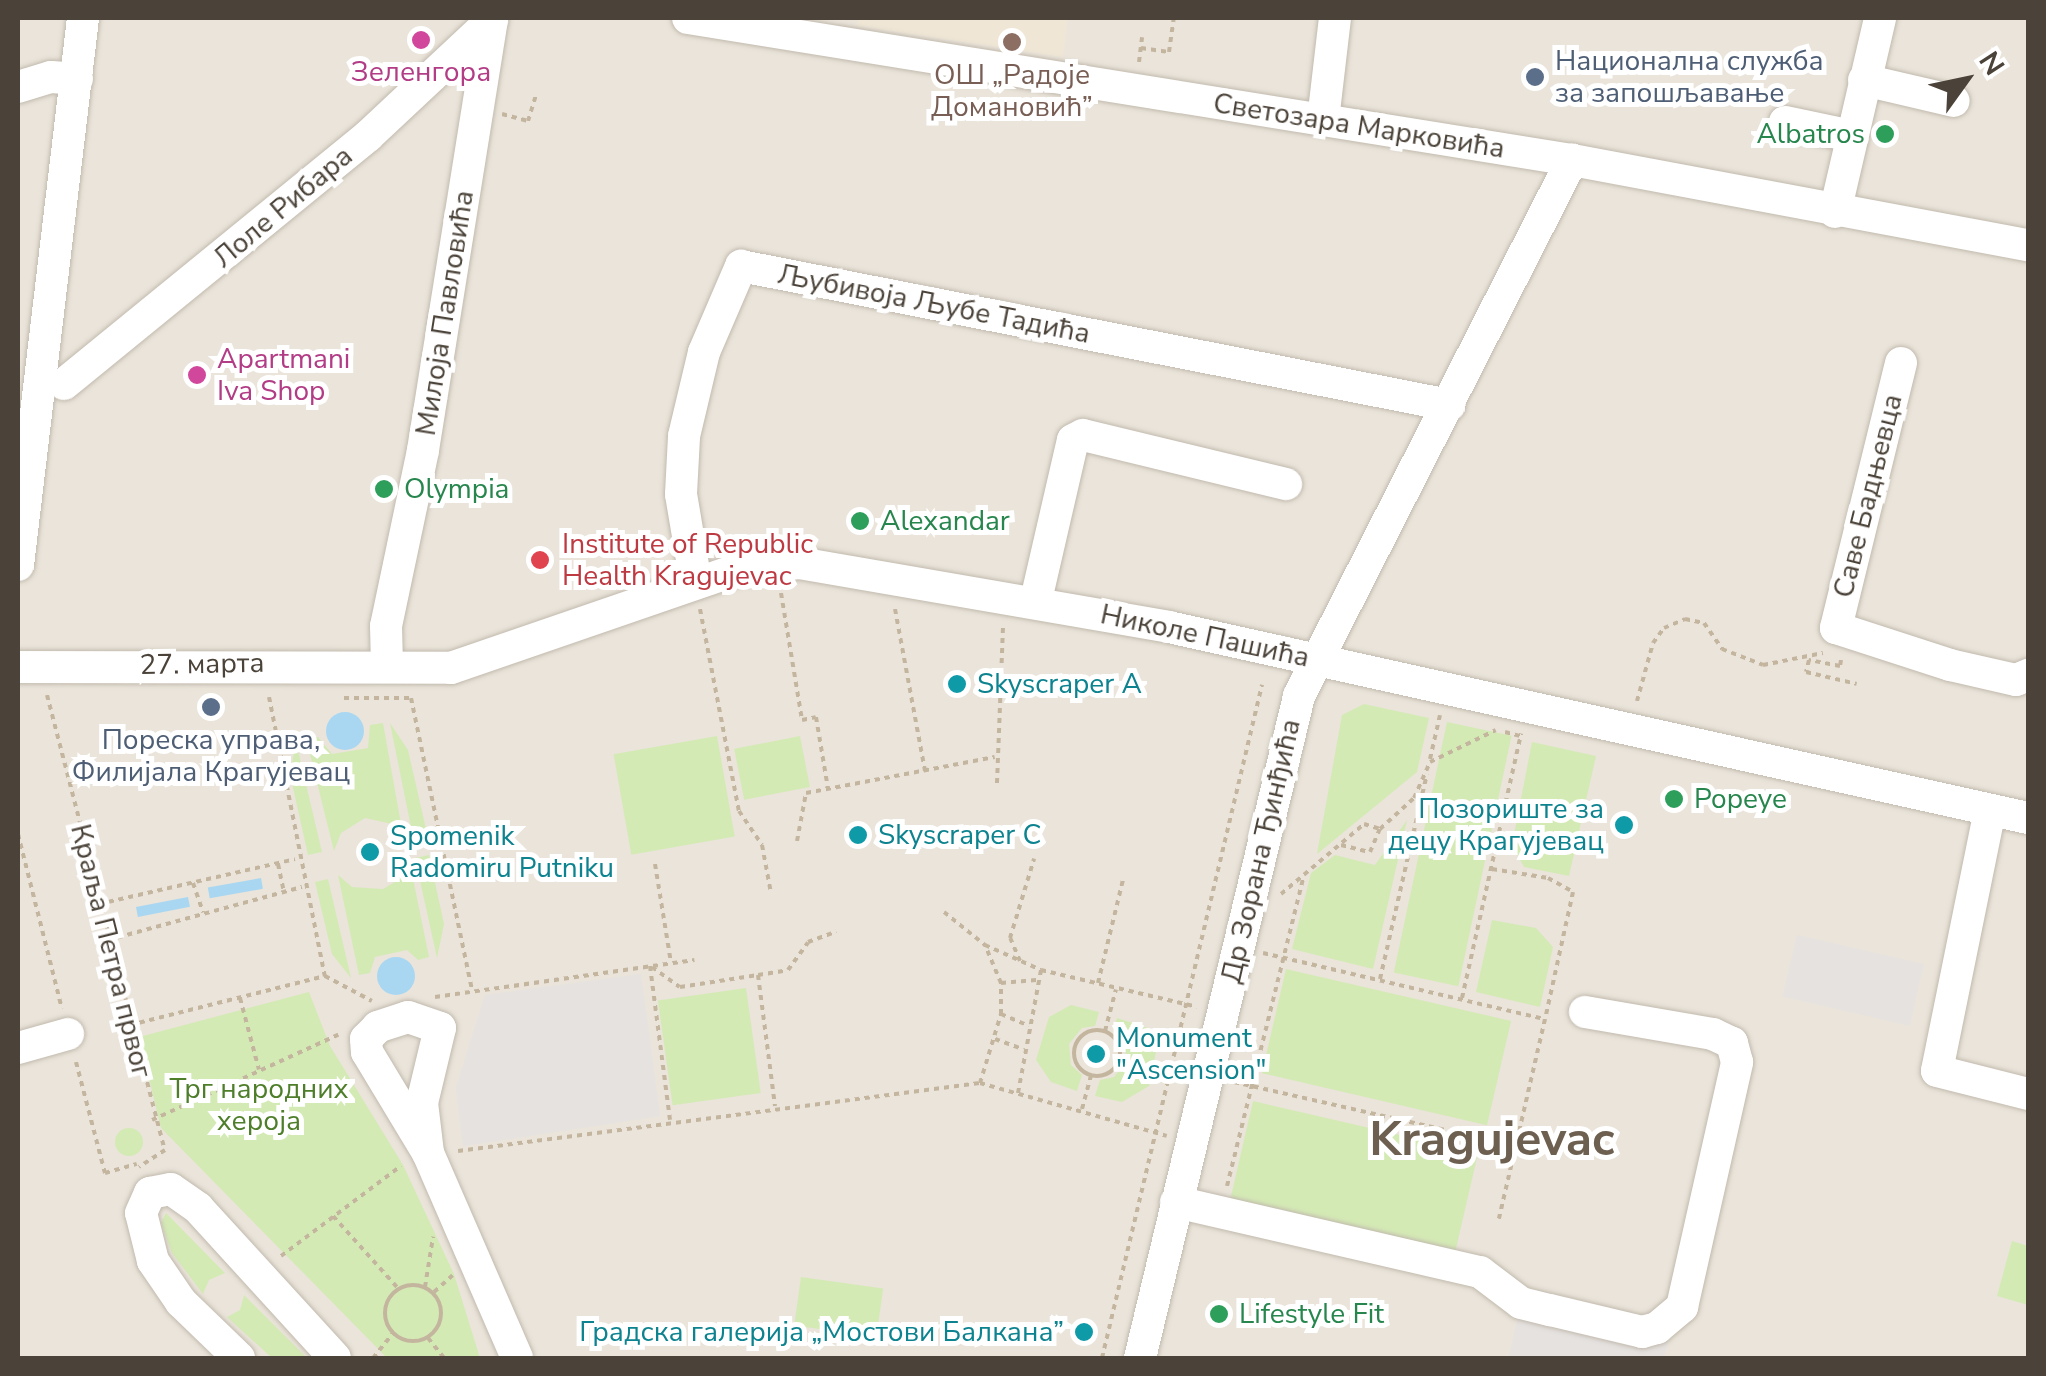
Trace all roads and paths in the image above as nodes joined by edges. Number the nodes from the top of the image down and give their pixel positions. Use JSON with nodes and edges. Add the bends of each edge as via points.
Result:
{"nodes":[{"id":1,"x":83,"y":18,"type":"edge"},
{"id":2,"x":688,"y":18,"type":"edge"},
{"id":3,"x":1174,"y":18,"type":"edge"},
{"id":4,"x":1335,"y":18,"type":"edge"},
{"id":5,"x":1880,"y":18,"type":"edge"},
{"id":6,"x":492,"y":19,"type":"edge"},
{"id":7,"x":1141,"y":48,"type":"dead end"},
{"id":8,"x":77,"y":80,"type":"junction"},
{"id":9,"x":1864,"y":80,"type":"junction"},
{"id":10,"x":18,"y":86,"type":"edge"},
{"id":11,"x":536,"y":94,"type":"dead end"},
{"id":12,"x":1954,"y":101,"type":"dead end"},
{"id":13,"x":478,"y":107,"type":"junction"},
{"id":14,"x":1323,"y":120,"type":"junction"},
{"id":15,"x":1785,"y":122,"type":"dead end"},
{"id":16,"x":1852,"y":136,"type":"junction"},
{"id":17,"x":1572,"y":160,"type":"junction"},
{"id":18,"x":1835,"y":212,"type":"junction"},
{"id":19,"x":2028,"y":245,"type":"edge"},
{"id":20,"x":1901,"y":363,"type":"dead end"},
{"id":21,"x":41,"y":369,"type":"edge"},
{"id":22,"x":1449,"y":405,"type":"junction"},
{"id":23,"x":1286,"y":484,"type":"dead end"},
{"id":24,"x":776,"y":564,"type":"junction"},
{"id":25,"x":18,"y":565,"type":"edge"},
{"id":26,"x":888,"y":575,"type":"junction"},
{"id":27,"x":696,"y":583,"type":"junction"},
{"id":28,"x":1020,"y":597,"type":"junction"},
{"id":29,"x":1828,"y":652,"type":"dead end"},
{"id":30,"x":1317,"y":660,"type":"junction"},
{"id":31,"x":32,"y":666,"type":"edge"},
{"id":32,"x":386,"y":666,"type":"junction"},
{"id":33,"x":1840,"y":666,"type":"dead end"},
{"id":34,"x":2028,"y":675,"type":"edge"},
{"id":35,"x":1262,"y":684,"type":"dead end"},
{"id":36,"x":1857,"y":684,"type":"dead end"},
{"id":37,"x":1447,"y":686,"type":"junction"},
{"id":38,"x":286,"y":697,"type":"dead end"},
{"id":39,"x":339,"y":698,"type":"dead end"},
{"id":40,"x":1524,"y":720,"type":"junction"},
{"id":41,"x":1629,"y":730,"type":"junction"},
{"id":42,"x":995,"y":758,"type":"junction"},
{"id":43,"x":1430,"y":762,"type":"junction"},
{"id":44,"x":925,"y":770,"type":"junction"},
{"id":45,"x":997,"y":783,"type":"dead end"},
{"id":46,"x":828,"y":789,"type":"junction"},
{"id":47,"x":1990,"y":810,"type":"junction"},
{"id":48,"x":2028,"y":818,"type":"edge"},
{"id":49,"x":1380,"y":830,"type":"junction"},
{"id":50,"x":797,"y":840,"type":"dead end"},
{"id":51,"x":1340,"y":845,"type":"junction"},
{"id":52,"x":296,"y":859,"type":"junction"},
{"id":53,"x":1034,"y":859,"type":"dead end"},
{"id":54,"x":278,"y":864,"type":"junction"},
{"id":55,"x":655,"y":864,"type":"dead end"},
{"id":56,"x":1491,"y":868,"type":"junction"},
{"id":57,"x":1304,"y":874,"type":"junction"},
{"id":58,"x":1123,"y":880,"type":"dead end"},
{"id":59,"x":194,"y":883,"type":"junction"},
{"id":60,"x":303,"y":887,"type":"junction"},
{"id":61,"x":284,"y":892,"type":"junction"},
{"id":62,"x":770,"y":892,"type":"dead end"},
{"id":63,"x":100,"y":904,"type":"junction"},
{"id":64,"x":944,"y":912,"type":"dead end"},
{"id":65,"x":203,"y":914,"type":"junction"},
{"id":66,"x":836,"y":932,"type":"dead end"},
{"id":67,"x":1242,"y":936,"type":"junction"},
{"id":68,"x":108,"y":940,"type":"junction"},
{"id":69,"x":984,"y":946,"type":"junction"},
{"id":70,"x":1282,"y":958,"type":"junction"},
{"id":71,"x":694,"y":960,"type":"dead end"},
{"id":72,"x":1020,"y":961,"type":"junction"},
{"id":73,"x":671,"y":963,"type":"junction"},
{"id":74,"x":650,"y":966,"type":"junction"},
{"id":75,"x":1040,"y":970,"type":"junction"},
{"id":76,"x":758,"y":976,"type":"junction"},
{"id":77,"x":1038,"y":980,"type":"junction"},
{"id":78,"x":1380,"y":980,"type":"junction"},
{"id":79,"x":1001,"y":983,"type":"junction"},
{"id":80,"x":1098,"y":983,"type":"junction"},
{"id":81,"x":1116,"y":989,"type":"junction"},
{"id":82,"x":240,"y":997,"type":"junction"},
{"id":83,"x":1462,"y":999,"type":"junction"},
{"id":84,"x":1185,"y":1005,"type":"junction"},
{"id":85,"x":1224,"y":1012,"type":"junction"},
{"id":86,"x":1585,"y":1012,"type":"dead end"},
{"id":87,"x":1001,"y":1014,"type":"junction"},
{"id":88,"x":1544,"y":1019,"type":"junction"},
{"id":89,"x":130,"y":1025,"type":"junction"},
{"id":90,"x":1028,"y":1026,"type":"junction"},
{"id":91,"x":1104,"y":1031,"type":"junction"},
{"id":92,"x":68,"y":1034,"type":"dead end"},
{"id":93,"x":338,"y":1035,"type":"dead end"},
{"id":94,"x":996,"y":1039,"type":"junction"},
{"id":95,"x":18,"y":1048,"type":"edge"},
{"id":96,"x":1023,"y":1050,"type":"junction"},
{"id":97,"x":259,"y":1070,"type":"junction"},
{"id":98,"x":1091,"y":1075,"type":"junction"},
{"id":99,"x":1207,"y":1076,"type":"junction"},
{"id":100,"x":980,"y":1083,"type":"junction"},
{"id":101,"x":1250,"y":1086,"type":"junction"},
{"id":102,"x":1018,"y":1093,"type":"junction"},
{"id":103,"x":2028,"y":1094,"type":"edge"},
{"id":104,"x":775,"y":1106,"type":"junction"},
{"id":105,"x":1082,"y":1111,"type":"junction"},
{"id":106,"x":152,"y":1120,"type":"junction"},
{"id":107,"x":670,"y":1120,"type":"junction"},
{"id":108,"x":1157,"y":1133,"type":"junction"},
{"id":109,"x":1191,"y":1142,"type":"junction"},
{"id":110,"x":1507,"y":1144,"type":"dead end"},
{"id":111,"x":428,"y":1154,"type":"junction"},
{"id":112,"x":150,"y":1193,"type":"junction"},
{"id":113,"x":1176,"y":1202,"type":"junction"},
{"id":114,"x":1221,"y":1213,"type":"junction"},
{"id":115,"x":333,"y":1216,"type":"junction"},
{"id":116,"x":1500,"y":1219,"type":"dead end"},
{"id":117,"x":436,"y":1220,"type":"dead end"},
{"id":118,"x":467,"y":1269,"type":"dead end"},
{"id":119,"x":259,"y":1273,"type":"junction"},
{"id":120,"x":425,"y":1287,"type":"junction"},
{"id":121,"x":398,"y":1289,"type":"junction"},
{"id":122,"x":433,"y":1292,"type":"junction"},
{"id":123,"x":393,"y":1333,"type":"junction"},
{"id":124,"x":428,"y":1338,"type":"junction"},
{"id":125,"x":515,"y":1355,"type":"edge"},
{"id":126,"x":239,"y":1358,"type":"edge"},
{"id":127,"x":335,"y":1358,"type":"edge"},
{"id":128,"x":374,"y":1358,"type":"edge"},
{"id":129,"x":444,"y":1358,"type":"edge"},
{"id":130,"x":1102,"y":1358,"type":"edge"},
{"id":131,"x":1140,"y":1358,"type":"edge"}],
"edges":[{"from":1,"to":8,"type":"street"},
{"from":2,"to":14,"type":"street","name":"Светозара Марковића"},
{"from":3,"to":7,"type":"path","via":[[1169,52]]},
{"from":4,"to":14,"type":"street"},
{"from":5,"to":9,"type":"street"},
{"from":6,"to":13,"type":"street","name":"Милоја Павловића"},
{"from":6,"to":21,"type":"street","name":"Лоле Рибара","via":[[368,136]]},
{"from":8,"to":10,"type":"street","via":[[52,77]]},
{"from":8,"to":21,"type":"street"},
{"from":9,"to":12,"type":"street"},
{"from":9,"to":16,"type":"street"},
{"from":11,"to":13,"type":"path","via":[[528,121]]},
{"from":13,"to":32,"type":"street","name":"Милоја Павловића","via":[[423,450],[386,626]]},
{"from":14,"to":17,"type":"street","name":"Светозара Марковића"},
{"from":15,"to":16,"type":"street"},
{"from":16,"to":18,"type":"street"},
{"from":17,"to":18,"type":"street","name":"Светозара Марковића"},
{"from":17,"to":22,"type":"street","name":"Др Зорана Ђинђића"},
{"from":18,"to":19,"type":"street","name":"Светозара Марковића"},
{"from":20,"to":34,"type":"street","name":"Саве Бадњевца","via":[[1836,628],[1950,665],[2016,680]]},
{"from":21,"to":25,"type":"street"},
{"from":22,"to":27,"type":"street","name":"Љубивоја Љубе Тадића","via":[[742,266],[704,352],[684,436],[680,494]]},
{"from":22,"to":30,"type":"street","name":"Др Зорана Ђинђића"},
{"from":23,"to":28,"type":"street","via":[[1084,435],[1073,440]]},
{"from":24,"to":26,"type":"street","name":"Николе Пашића"},
{"from":24,"to":27,"type":"street","name":"Николе Пашића"},
{"from":24,"to":46,"type":"path","via":[[802,720],[816,717]]},
{"from":26,"to":28,"type":"street","name":"Николе Пашића"},
{"from":26,"to":44,"type":"path"},
{"from":27,"to":32,"type":"street","name":"Николе Пашића","via":[[474,664]]},
{"from":27,"to":62,"type":"path","via":[[735,796],[762,845]]},
{"from":28,"to":30,"type":"street","name":"Николе Пашића"},
{"from":28,"to":42,"type":"path"},
{"from":29,"to":41,"type":"path","via":[[1763,665],[1722,649],[1696,619],[1674,622],[1653,643]]},
{"from":30,"to":37,"type":"street","name":"Николе Пашића"},
{"from":30,"to":67,"type":"street","name":"Др Зорана Ђинђића","via":[[1283,745]]},
{"from":31,"to":32,"type":"street","name":"27. марта"},
{"from":31,"to":63,"type":"path","name":"Краља Петра првог","via":[[46,688]]},
{"from":33,"to":36,"type":"path","via":[[1809,660],[1806,672]]},
{"from":35,"to":84,"type":"path"},
{"from":37,"to":40,"type":"street","name":"Николе Пашића"},
{"from":37,"to":43,"type":"path"},
{"from":38,"to":52,"type":"path","via":[[269,697]]},
{"from":39,"to":74,"type":"path","via":[[411,698],[472,990]]},
{"from":40,"to":41,"type":"street","name":"Николе Пашића"},
{"from":40,"to":43,"type":"path"},
{"from":40,"to":56,"type":"path"},
{"from":41,"to":47,"type":"street","name":"Николе Пашића"},
{"from":42,"to":44,"type":"path"},
{"from":42,"to":45,"type":"path"},
{"from":43,"to":49,"type":"path","via":[[1414,798]]},
{"from":43,"to":78,"type":"path"},
{"from":44,"to":46,"type":"path"},
{"from":46,"to":50,"type":"path","via":[[806,793]]},
{"from":47,"to":48,"type":"street","name":"Николе Пашића"},
{"from":47,"to":103,"type":"street","via":[[1938,1071]]},
{"from":49,"to":51,"type":"path","via":[[1364,824]]},
{"from":49,"to":51,"type":"path","via":[[1370,852]]},
{"from":51,"to":57,"type":"path"},
{"from":52,"to":54,"type":"path"},
{"from":52,"to":60,"type":"path"},
{"from":53,"to":72,"type":"path","via":[[1010,938]]},
{"from":54,"to":59,"type":"path"},
{"from":54,"to":61,"type":"path"},
{"from":55,"to":73,"type":"path"},
{"from":56,"to":83,"type":"path"},
{"from":56,"to":88,"type":"path","via":[[1548,878],[1573,892]]},
{"from":57,"to":67,"type":"path"},
{"from":57,"to":70,"type":"path"},
{"from":58,"to":80,"type":"path"},
{"from":59,"to":63,"type":"path"},
{"from":59,"to":65,"type":"path"},
{"from":60,"to":61,"type":"path"},
{"from":60,"to":82,"type":"path","via":[[325,976]]},
{"from":61,"to":65,"type":"path"},
{"from":63,"to":68,"type":"path","name":"Краља Петра првог"},
{"from":64,"to":69,"type":"path"},
{"from":65,"to":68,"type":"path"},
{"from":66,"to":76,"type":"path","via":[[808,942],[788,970]]},
{"from":67,"to":70,"type":"path"},
{"from":67,"to":85,"type":"street","name":"Др Зорана Ђинђића"},
{"from":68,"to":89,"type":"path","name":"Краља Петра првог"},
{"from":69,"to":72,"type":"path"},
{"from":69,"to":79,"type":"path"},
{"from":70,"to":78,"type":"path"},
{"from":70,"to":101,"type":"path"},
{"from":71,"to":73,"type":"path"},
{"from":72,"to":75,"type":"path"},
{"from":73,"to":74,"type":"path"},
{"from":74,"to":76,"type":"path","via":[[680,988]]},
{"from":74,"to":107,"type":"path"},
{"from":75,"to":77,"type":"path"},
{"from":75,"to":80,"type":"path"},
{"from":76,"to":104,"type":"path"},
{"from":77,"to":79,"type":"path"},
{"from":77,"to":90,"type":"path"},
{"from":78,"to":83,"type":"path"},
{"from":79,"to":87,"type":"path"},
{"from":80,"to":81,"type":"path"},
{"from":81,"to":84,"type":"path"},
{"from":81,"to":91,"type":"path"},
{"from":82,"to":89,"type":"path"},
{"from":82,"to":97,"type":"path"},
{"from":83,"to":88,"type":"path"},
{"from":84,"to":85,"type":"path"},
{"from":84,"to":108,"type":"path"},
{"from":85,"to":99,"type":"street","name":"Др Зорана Ђинђића"},
{"from":86,"to":114,"type":"street","via":[[1713,1034],[1732,1043],[1736,1062],[1682,1307],[1642,1332],[1521,1302],[1480,1272]]},
{"from":87,"to":90,"type":"path"},
{"from":87,"to":94,"type":"path"},
{"from":88,"to":116,"type":"path"},
{"from":89,"to":106,"type":"path","name":"Краља Петра првог"},
{"from":90,"to":96,"type":"path"},
{"from":91,"to":98,"type":"path","via":[[1117,1041],[1120,1056],[1110,1072]]},
{"from":91,"to":98,"type":"path","via":[[1084,1033],[1075,1045],[1076,1063]]},
{"from":92,"to":95,"type":"street"},
{"from":93,"to":97,"type":"path"},
{"from":94,"to":96,"type":"path"},
{"from":94,"to":100,"type":"path"},
{"from":96,"to":102,"type":"path"},
{"from":97,"to":106,"type":"path"},
{"from":98,"to":105,"type":"path"},
{"from":99,"to":101,"type":"path"},
{"from":99,"to":109,"type":"street","name":"Др Зорана Ђинђића"},
{"from":100,"to":102,"type":"path"},
{"from":100,"to":104,"type":"path"},
{"from":101,"to":110,"type":"path"},
{"from":101,"to":114,"type":"path"},
{"from":102,"to":105,"type":"path"},
{"from":104,"to":107,"type":"path"},
{"from":105,"to":108,"type":"path"},
{"from":106,"to":112,"type":"path","name":"Краља Петра првог","via":[[165,1150],[137,1164]]},
{"from":107,"to":111,"type":"path"},
{"from":108,"to":109,"type":"path"},
{"from":108,"to":130,"type":"path"},
{"from":109,"to":113,"type":"street","name":"Др Зорана Ђинђића"},
{"from":111,"to":115,"type":"path","via":[[386,1175]]},
{"from":111,"to":125,"type":"street"},
{"from":112,"to":119,"type":"street","via":[[171,1189],[185,1197]]},
{"from":112,"to":126,"type":"street","via":[[141,1213],[153,1260],[181,1302]]},
{"from":113,"to":114,"type":"street"},
{"from":113,"to":131,"type":"street","name":"Др Зорана Ђинђића"},
{"from":115,"to":119,"type":"path"},
{"from":115,"to":121,"type":"path"},
{"from":117,"to":120,"type":"path"},
{"from":118,"to":122,"type":"path"},
{"from":119,"to":127,"type":"street"},
{"from":120,"to":121,"type":"path"},
{"from":120,"to":122,"type":"path"},
{"from":121,"to":123,"type":"path","via":[[385,1310]]},
{"from":122,"to":124,"type":"path","via":[[441,1316]]},
{"from":123,"to":124,"type":"path","via":[[413,1341]]},
{"from":123,"to":128,"type":"path"},
{"from":124,"to":129,"type":"path"}]}
